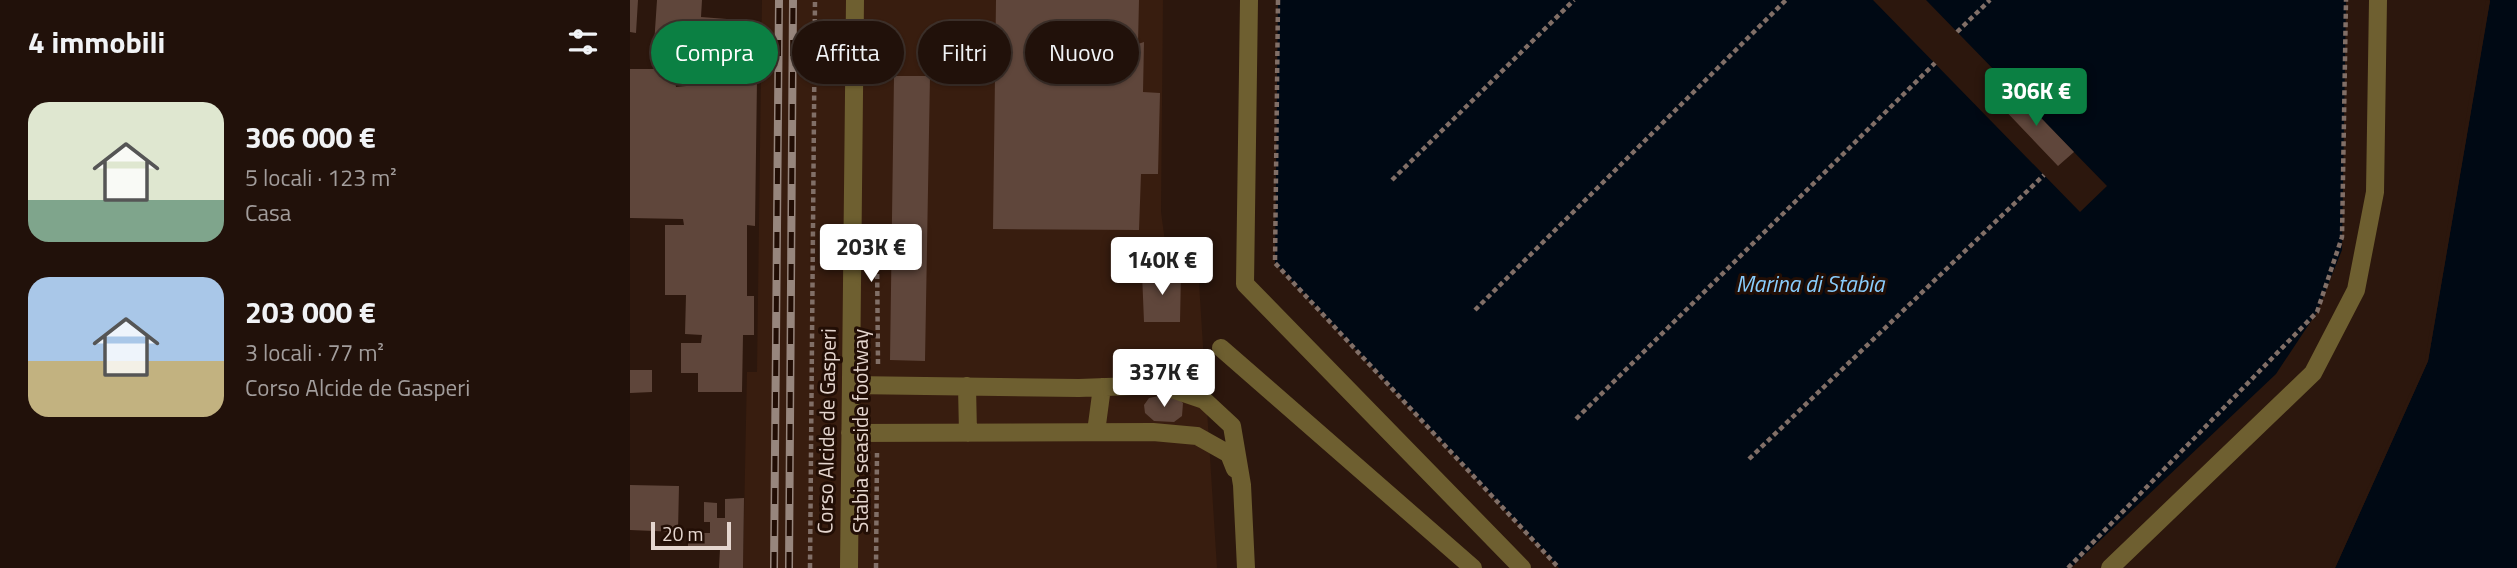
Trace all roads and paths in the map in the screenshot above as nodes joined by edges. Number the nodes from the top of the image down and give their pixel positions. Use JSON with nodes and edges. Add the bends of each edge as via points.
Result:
{"nodes":[{"id":1,"x":815,"y":0,"type":"edge"},
{"id":2,"x":855,"y":0,"type":"edge"},
{"id":3,"x":1250,"y":0,"type":"edge"},
{"id":4,"x":1278,"y":0,"type":"edge"},
{"id":5,"x":1574,"y":0,"type":"edge"},
{"id":6,"x":1786,"y":0,"type":"edge"},
{"id":7,"x":1990,"y":0,"type":"edge"},
{"id":8,"x":2346,"y":0,"type":"edge"},
{"id":9,"x":2378,"y":0,"type":"edge"},
{"id":10,"x":1957,"y":32,"type":"dead end"},
{"id":11,"x":1935,"y":63,"type":"dead end"},
{"id":12,"x":2044,"y":175,"type":"dead end"},
{"id":13,"x":1392,"y":180,"type":"dead end"},
{"id":14,"x":877,"y":252,"type":"dead end"},
{"id":15,"x":1475,"y":310,"type":"dead end"},
{"id":16,"x":1221,"y":348,"type":"dead end"},
{"id":17,"x":850,"y":385,"type":"junction"},
{"id":18,"x":878,"y":385,"type":"junction"},
{"id":19,"x":967,"y":386,"type":"junction"},
{"id":20,"x":1102,"y":387,"type":"junction"},
{"id":21,"x":1576,"y":419,"type":"dead end"},
{"id":22,"x":1096,"y":432,"type":"junction"},
{"id":23,"x":850,"y":433,"type":"junction"},
{"id":24,"x":878,"y":433,"type":"junction"},
{"id":25,"x":968,"y":433,"type":"junction"},
{"id":26,"x":1749,"y":459,"type":"dead end"},
{"id":27,"x":1242,"y":485,"type":"junction"},
{"id":28,"x":810,"y":568,"type":"edge"},
{"id":29,"x":849,"y":568,"type":"edge"},
{"id":30,"x":876,"y":568,"type":"edge"},
{"id":31,"x":1246,"y":568,"type":"edge"},
{"id":32,"x":1473,"y":568,"type":"edge"},
{"id":33,"x":1522,"y":568,"type":"edge"},
{"id":34,"x":1559,"y":568,"type":"edge"},
{"id":35,"x":2068,"y":568,"type":"edge"},
{"id":36,"x":2110,"y":568,"type":"edge"}],
"edges":[{"from":1,"to":28,"type":"path"},
{"from":2,"to":17,"type":"street","name":"Corso Alcide de Gasperi"},
{"from":3,"to":33,"type":"street","via":[[1245,284]]},
{"from":4,"to":34,"type":"path","via":[[1275,263]]},
{"from":5,"to":13,"type":"path"},
{"from":6,"to":15,"type":"path"},
{"from":7,"to":10,"type":"path"},
{"from":8,"to":35,"type":"path","via":[[2342,237],[2317,312]]},
{"from":9,"to":36,"type":"street","via":[[2375,192],[2356,290],[2312,373]]},
{"from":11,"to":21,"type":"path"},
{"from":12,"to":26,"type":"path"},
{"from":14,"to":18,"type":"path","name":"Stabia seaside footway"},
{"from":16,"to":32,"type":"street"},
{"from":17,"to":18,"type":"street"},
{"from":17,"to":23,"type":"street","name":"Corso Alcide de Gasperi"},
{"from":18,"to":19,"type":"street"},
{"from":19,"to":20,"type":"street"},
{"from":19,"to":25,"type":"street"},
{"from":20,"to":22,"type":"street"},
{"from":20,"to":27,"type":"street","via":[[1160,385],[1204,400],[1232,426]]},
{"from":22,"to":25,"type":"street"},
{"from":22,"to":27,"type":"street","via":[[1197,436],[1228,454]]},
{"from":23,"to":24,"type":"street"},
{"from":23,"to":29,"type":"street","name":"Corso Alcide de Gasperi"},
{"from":24,"to":25,"type":"street"},
{"from":24,"to":30,"type":"path","name":"Stabia seaside footway"},
{"from":27,"to":31,"type":"street"}]}
